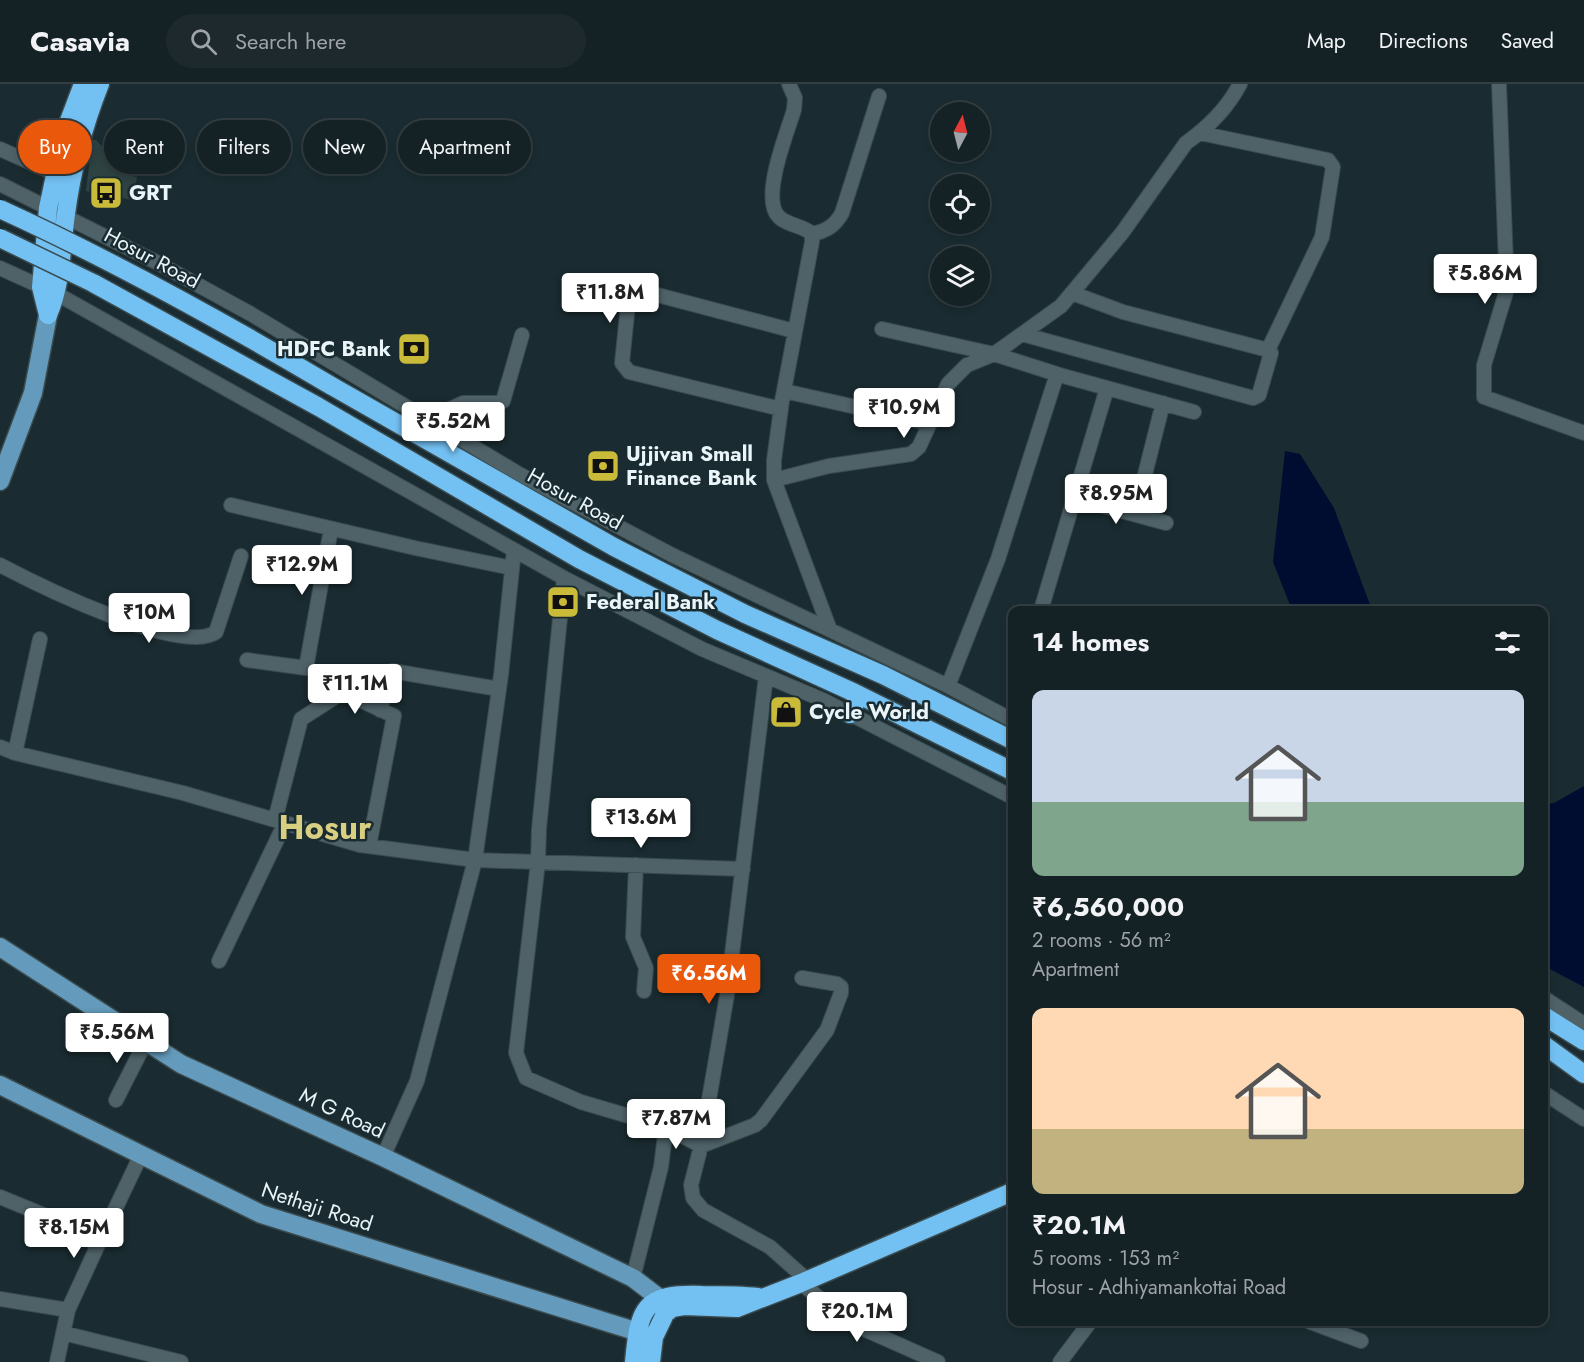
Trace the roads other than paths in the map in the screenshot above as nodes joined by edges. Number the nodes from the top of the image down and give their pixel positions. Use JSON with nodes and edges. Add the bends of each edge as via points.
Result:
{"nodes":[{"id":1,"x":83,"y":84,"type":"edge"},
{"id":2,"x":100,"y":84,"type":"edge"},
{"id":3,"x":789,"y":84,"type":"edge"},
{"id":4,"x":1240,"y":84,"type":"edge"},
{"id":5,"x":1500,"y":84,"type":"edge"},
{"id":6,"x":879,"y":96,"type":"dead end"},
{"id":7,"x":69,"y":120,"type":"edge"},
{"id":8,"x":1200,"y":133,"type":"junction"},
{"id":9,"x":0,"y":149,"type":"edge"},
{"id":10,"x":18,"y":157,"type":"edge"},
{"id":11,"x":54,"y":174,"type":"edge"},
{"id":12,"x":0,"y":184,"type":"edge"},
{"id":13,"x":48,"y":208,"type":"junction"},
{"id":14,"x":0,"y":209,"type":"edge"},
{"id":15,"x":65,"y":216,"type":"junction"},
{"id":16,"x":812,"y":234,"type":"junction"},
{"id":17,"x":0,"y":238,"type":"edge"},
{"id":18,"x":0,"y":268,"type":"edge"},
{"id":19,"x":49,"y":291,"type":"junction"},
{"id":20,"x":1072,"y":293,"type":"junction"},
{"id":21,"x":48,"y":315,"type":"joint"},
{"id":22,"x":882,"y":329,"type":"dead end"},
{"id":23,"x":794,"y":332,"type":"junction"},
{"id":24,"x":1022,"y":334,"type":"junction"},
{"id":25,"x":522,"y":335,"type":"dead end"},
{"id":26,"x":1268,"y":350,"type":"junction"},
{"id":27,"x":994,"y":354,"type":"junction"},
{"id":28,"x":1056,"y":374,"type":"junction"},
{"id":29,"x":1107,"y":388,"type":"junction"},
{"id":30,"x":784,"y":391,"type":"junction"},
{"id":31,"x":1162,"y":403,"type":"junction"},
{"id":32,"x":781,"y":409,"type":"junction"},
{"id":33,"x":1194,"y":412,"type":"dead end"},
{"id":34,"x":428,"y":418,"type":"junction"},
{"id":35,"x":928,"y":423,"type":"junction"},
{"id":36,"x":1584,"y":433,"type":"edge"},
{"id":37,"x":774,"y":480,"type":"junction"},
{"id":38,"x":0,"y":481,"type":"edge"},
{"id":39,"x":1074,"y":498,"type":"junction"},
{"id":40,"x":231,"y":505,"type":"dead end"},
{"id":41,"x":1135,"y":514,"type":"junction"},
{"id":42,"x":1166,"y":523,"type":"dead end"},
{"id":43,"x":331,"y":529,"type":"junction"},
{"id":44,"x":514,"y":550,"type":"junction"},
{"id":45,"x":241,"y":556,"type":"dead end"},
{"id":46,"x":0,"y":565,"type":"edge"},
{"id":47,"x":512,"y":568,"type":"junction"},
{"id":48,"x":564,"y":578,"type":"junction"},
{"id":49,"x":1042,"y":606,"type":"edge"},
{"id":50,"x":830,"y":630,"type":"junction"},
{"id":51,"x":40,"y":639,"type":"dead end"},
{"id":52,"x":246,"y":660,"type":"dead end"},
{"id":53,"x":887,"y":671,"type":"junction"},
{"id":54,"x":766,"y":676,"type":"junction"},
{"id":55,"x":948,"y":686,"type":"junction"},
{"id":56,"x":499,"y":689,"type":"junction"},
{"id":57,"x":857,"y":694,"type":"junction"},
{"id":58,"x":380,"y":710,"type":"junction"},
{"id":59,"x":1008,"y":713,"type":"edge"},
{"id":60,"x":850,"y":714,"type":"junction"},
{"id":61,"x":1008,"y":738,"type":"edge"},
{"id":62,"x":0,"y":747,"type":"edge"},
{"id":63,"x":15,"y":753,"type":"junction"},
{"id":64,"x":1008,"y":769,"type":"edge"},
{"id":65,"x":1008,"y":795,"type":"edge"},
{"id":66,"x":280,"y":822,"type":"junction"},
{"id":67,"x":369,"y":846,"type":"junction"},
{"id":68,"x":475,"y":860,"type":"junction"},
{"id":69,"x":538,"y":861,"type":"junction"},
{"id":70,"x":636,"y":865,"type":"junction"},
{"id":71,"x":743,"y":869,"type":"junction"},
{"id":72,"x":0,"y":947,"type":"edge"},
{"id":73,"x":219,"y":961,"type":"dead end"},
{"id":74,"x":802,"y":978,"type":"dead end"},
{"id":75,"x":644,"y":991,"type":"dead end"},
{"id":76,"x":1548,"y":1001,"type":"edge"},
{"id":77,"x":1551,"y":1020,"type":"edge"},
{"id":78,"x":1584,"y":1024,"type":"edge"},
{"id":79,"x":146,"y":1041,"type":"junction"},
{"id":80,"x":1584,"y":1041,"type":"edge"},
{"id":81,"x":1548,"y":1048,"type":"edge"},
{"id":82,"x":1584,"y":1074,"type":"edge"},
{"id":83,"x":0,"y":1085,"type":"edge"},
{"id":84,"x":1548,"y":1096,"type":"edge"},
{"id":85,"x":116,"y":1100,"type":"dead end"},
{"id":86,"x":1584,"y":1119,"type":"edge"},
{"id":87,"x":666,"y":1127,"type":"junction"},
{"id":88,"x":701,"y":1146,"type":"junction"},
{"id":89,"x":141,"y":1155,"type":"junction"},
{"id":90,"x":383,"y":1156,"type":"junction"},
{"id":91,"x":1008,"y":1194,"type":"edge"},
{"id":92,"x":0,"y":1197,"type":"edge"},
{"id":93,"x":97,"y":1247,"type":"junction"},
{"id":94,"x":633,"y":1278,"type":"junction"},
{"id":95,"x":804,"y":1281,"type":"junction"},
{"id":96,"x":0,"y":1299,"type":"edge"},
{"id":97,"x":665,"y":1303,"type":"junction"},
{"id":98,"x":68,"y":1310,"type":"junction"},
{"id":99,"x":1087,"y":1326,"type":"edge"},
{"id":100,"x":1321,"y":1326,"type":"edge"},
{"id":101,"x":63,"y":1333,"type":"junction"},
{"id":102,"x":646,"y":1333,"type":"junction"},
{"id":103,"x":1361,"y":1341,"type":"dead end"},
{"id":104,"x":57,"y":1362,"type":"edge"},
{"id":105,"x":181,"y":1362,"type":"edge"},
{"id":106,"x":634,"y":1362,"type":"edge"},
{"id":107,"x":651,"y":1362,"type":"edge"},
{"id":108,"x":938,"y":1362,"type":"edge"},
{"id":109,"x":1060,"y":1362,"type":"edge"}],
"edges":[{"from":1,"to":7,"type":"highway"},
{"from":2,"to":15,"type":"highway","via":[[76,151]]},
{"from":3,"to":16,"type":"street","via":[[795,98],[794,110],[771,189],[772,209],[781,219]]},
{"from":4,"to":8,"type":"street"},
{"from":5,"to":36,"type":"street","via":[[1507,289],[1484,365],[1484,397]]},
{"from":6,"to":16,"type":"street","via":[[842,213],[826,231]]},
{"from":8,"to":20,"type":"street","via":[[1186,143],[1122,233]]},
{"from":8,"to":26,"type":"street","via":[[1328,160],[1333,167],[1322,237]]},
{"from":9,"to":10,"type":"street"},
{"from":11,"to":13,"type":"highway"},
{"from":12,"to":13,"type":"street"},
{"from":13,"to":15,"type":"street"},
{"from":13,"to":19,"type":"highway"},
{"from":14,"to":53,"type":"highway","name":"Hosur Road","bridge":true,"via":[[109,260],[221,320],[614,547],[746,614]]},
{"from":15,"to":19,"type":"highway"},
{"from":15,"to":34,"type":"street","via":[[251,314]]},
{"from":16,"to":23,"type":"street"},
{"from":17,"to":57,"type":"highway","bridge":true,"via":[[93,283],[317,406],[579,559],[717,630]]},
{"from":18,"to":19,"type":"street"},
{"from":19,"to":21,"type":"highway"},
{"from":19,"to":44,"type":"street"},
{"from":20,"to":24,"type":"street","via":[[1061,306]]},
{"from":20,"to":26,"type":"street","via":[[1123,312]]},
{"from":21,"to":38,"type":"main road","via":[[33,393]]},
{"from":22,"to":27,"type":"street"},
{"from":23,"to":30,"type":"street"},
{"from":23,"to":32,"type":"street","via":[[650,294],[634,291],[629,295],[622,363],[629,372]]},
{"from":24,"to":26,"type":"street","via":[[1253,398],[1259,395],[1271,353]]},
{"from":24,"to":27,"type":"street"},
{"from":25,"to":34,"type":"street","via":[[502,401],[463,403]]},
{"from":27,"to":28,"type":"street"},
{"from":27,"to":35,"type":"street","via":[[967,365],[948,384]]},
{"from":28,"to":29,"type":"street"},
{"from":28,"to":55,"type":"street","via":[[998,559]]},
{"from":29,"to":31,"type":"street"},
{"from":29,"to":39,"type":"street"},
{"from":30,"to":32,"type":"street"},
{"from":30,"to":35,"type":"street"},
{"from":31,"to":33,"type":"street"},
{"from":31,"to":41,"type":"street"},
{"from":32,"to":37,"type":"street"},
{"from":34,"to":50,"type":"street","via":[[519,474],[672,555]]},
{"from":35,"to":37,"type":"street","via":[[919,447],[911,454],[829,466]]},
{"from":37,"to":50,"type":"street"},
{"from":39,"to":41,"type":"street"},
{"from":39,"to":49,"type":"street"},
{"from":40,"to":43,"type":"street"},
{"from":41,"to":42,"type":"street"},
{"from":43,"to":47,"type":"street"},
{"from":43,"to":52,"type":"street","via":[[306,668]]},
{"from":44,"to":47,"type":"street"},
{"from":44,"to":48,"type":"street"},
{"from":45,"to":46,"type":"street","via":[[216,632],[201,639],[136,625],[53,592]]},
{"from":47,"to":56,"type":"street"},
{"from":48,"to":54,"type":"street","via":[[702,649]]},
{"from":48,"to":69,"type":"street"},
{"from":50,"to":53,"type":"street"},
{"from":51,"to":63,"type":"street"},
{"from":53,"to":55,"type":"street"},
{"from":53,"to":61,"type":"highway","name":"Hosur Road"},
{"from":54,"to":60,"type":"street"},
{"from":54,"to":71,"type":"street"},
{"from":55,"to":59,"type":"street"},
{"from":56,"to":58,"type":"street","via":[[392,671]]},
{"from":56,"to":68,"type":"street"},
{"from":57,"to":60,"type":"highway"},
{"from":57,"to":64,"type":"highway"},
{"from":58,"to":66,"type":"street","via":[[343,692],[301,719]]},
{"from":58,"to":67,"type":"street","via":[[394,716]]},
{"from":60,"to":65,"type":"street"},
{"from":62,"to":63,"type":"street"},
{"from":63,"to":66,"type":"street","via":[[183,793]]},
{"from":66,"to":67,"type":"street"},
{"from":66,"to":73,"type":"street"},
{"from":67,"to":68,"type":"street"},
{"from":68,"to":69,"type":"street"},
{"from":68,"to":90,"type":"street","via":[[417,1081]]},
{"from":69,"to":70,"type":"street"},
{"from":69,"to":87,"type":"street","via":[[516,1053],[526,1078],[581,1102]]},
{"from":70,"to":71,"type":"street"},
{"from":70,"to":75,"type":"street","via":[[633,937],[646,968]]},
{"from":71,"to":88,"type":"street","via":[[727,995]]},
{"from":72,"to":79,"type":"main road","name":"M G Road"},
{"from":74,"to":88,"type":"street","via":[[841,987],[828,1030],[761,1120]]},
{"from":76,"to":78,"type":"street"},
{"from":77,"to":80,"type":"highway"},
{"from":79,"to":85,"type":"street"},
{"from":79,"to":90,"type":"main road","name":"M G Road","via":[[181,1064]]},
{"from":81,"to":82,"type":"highway"},
{"from":83,"to":89,"type":"main road","name":"Nethaji Road"},
{"from":84,"to":86,"type":"street"},
{"from":87,"to":88,"type":"street"},
{"from":87,"to":94,"type":"street","via":[[661,1167]]},
{"from":88,"to":95,"type":"street","via":[[691,1185],[693,1198],[703,1210],[770,1247]]},
{"from":89,"to":93,"type":"street"},
{"from":89,"to":102,"type":"main road","name":"Nethaji Road","via":[[261,1214]]},
{"from":90,"to":94,"type":"main road","name":"M G Road"},
{"from":91,"to":95,"type":"highway"},
{"from":92,"to":93,"type":"street","via":[[86,1232]]},
{"from":93,"to":98,"type":"street"},
{"from":94,"to":97,"type":"main road","name":"M G Road"},
{"from":95,"to":97,"type":"highway","via":[[737,1308]]},
{"from":95,"to":108,"type":"street","via":[[848,1322]]},
{"from":96,"to":98,"type":"street"},
{"from":97,"to":102,"type":"highway","via":[[665,1314]]},
{"from":98,"to":101,"type":"street"},
{"from":99,"to":109,"type":"street"},
{"from":100,"to":103,"type":"street"},
{"from":101,"to":104,"type":"street"},
{"from":101,"to":105,"type":"street"},
{"from":102,"to":106,"type":"highway"},
{"from":102,"to":107,"type":"highway"}]}
